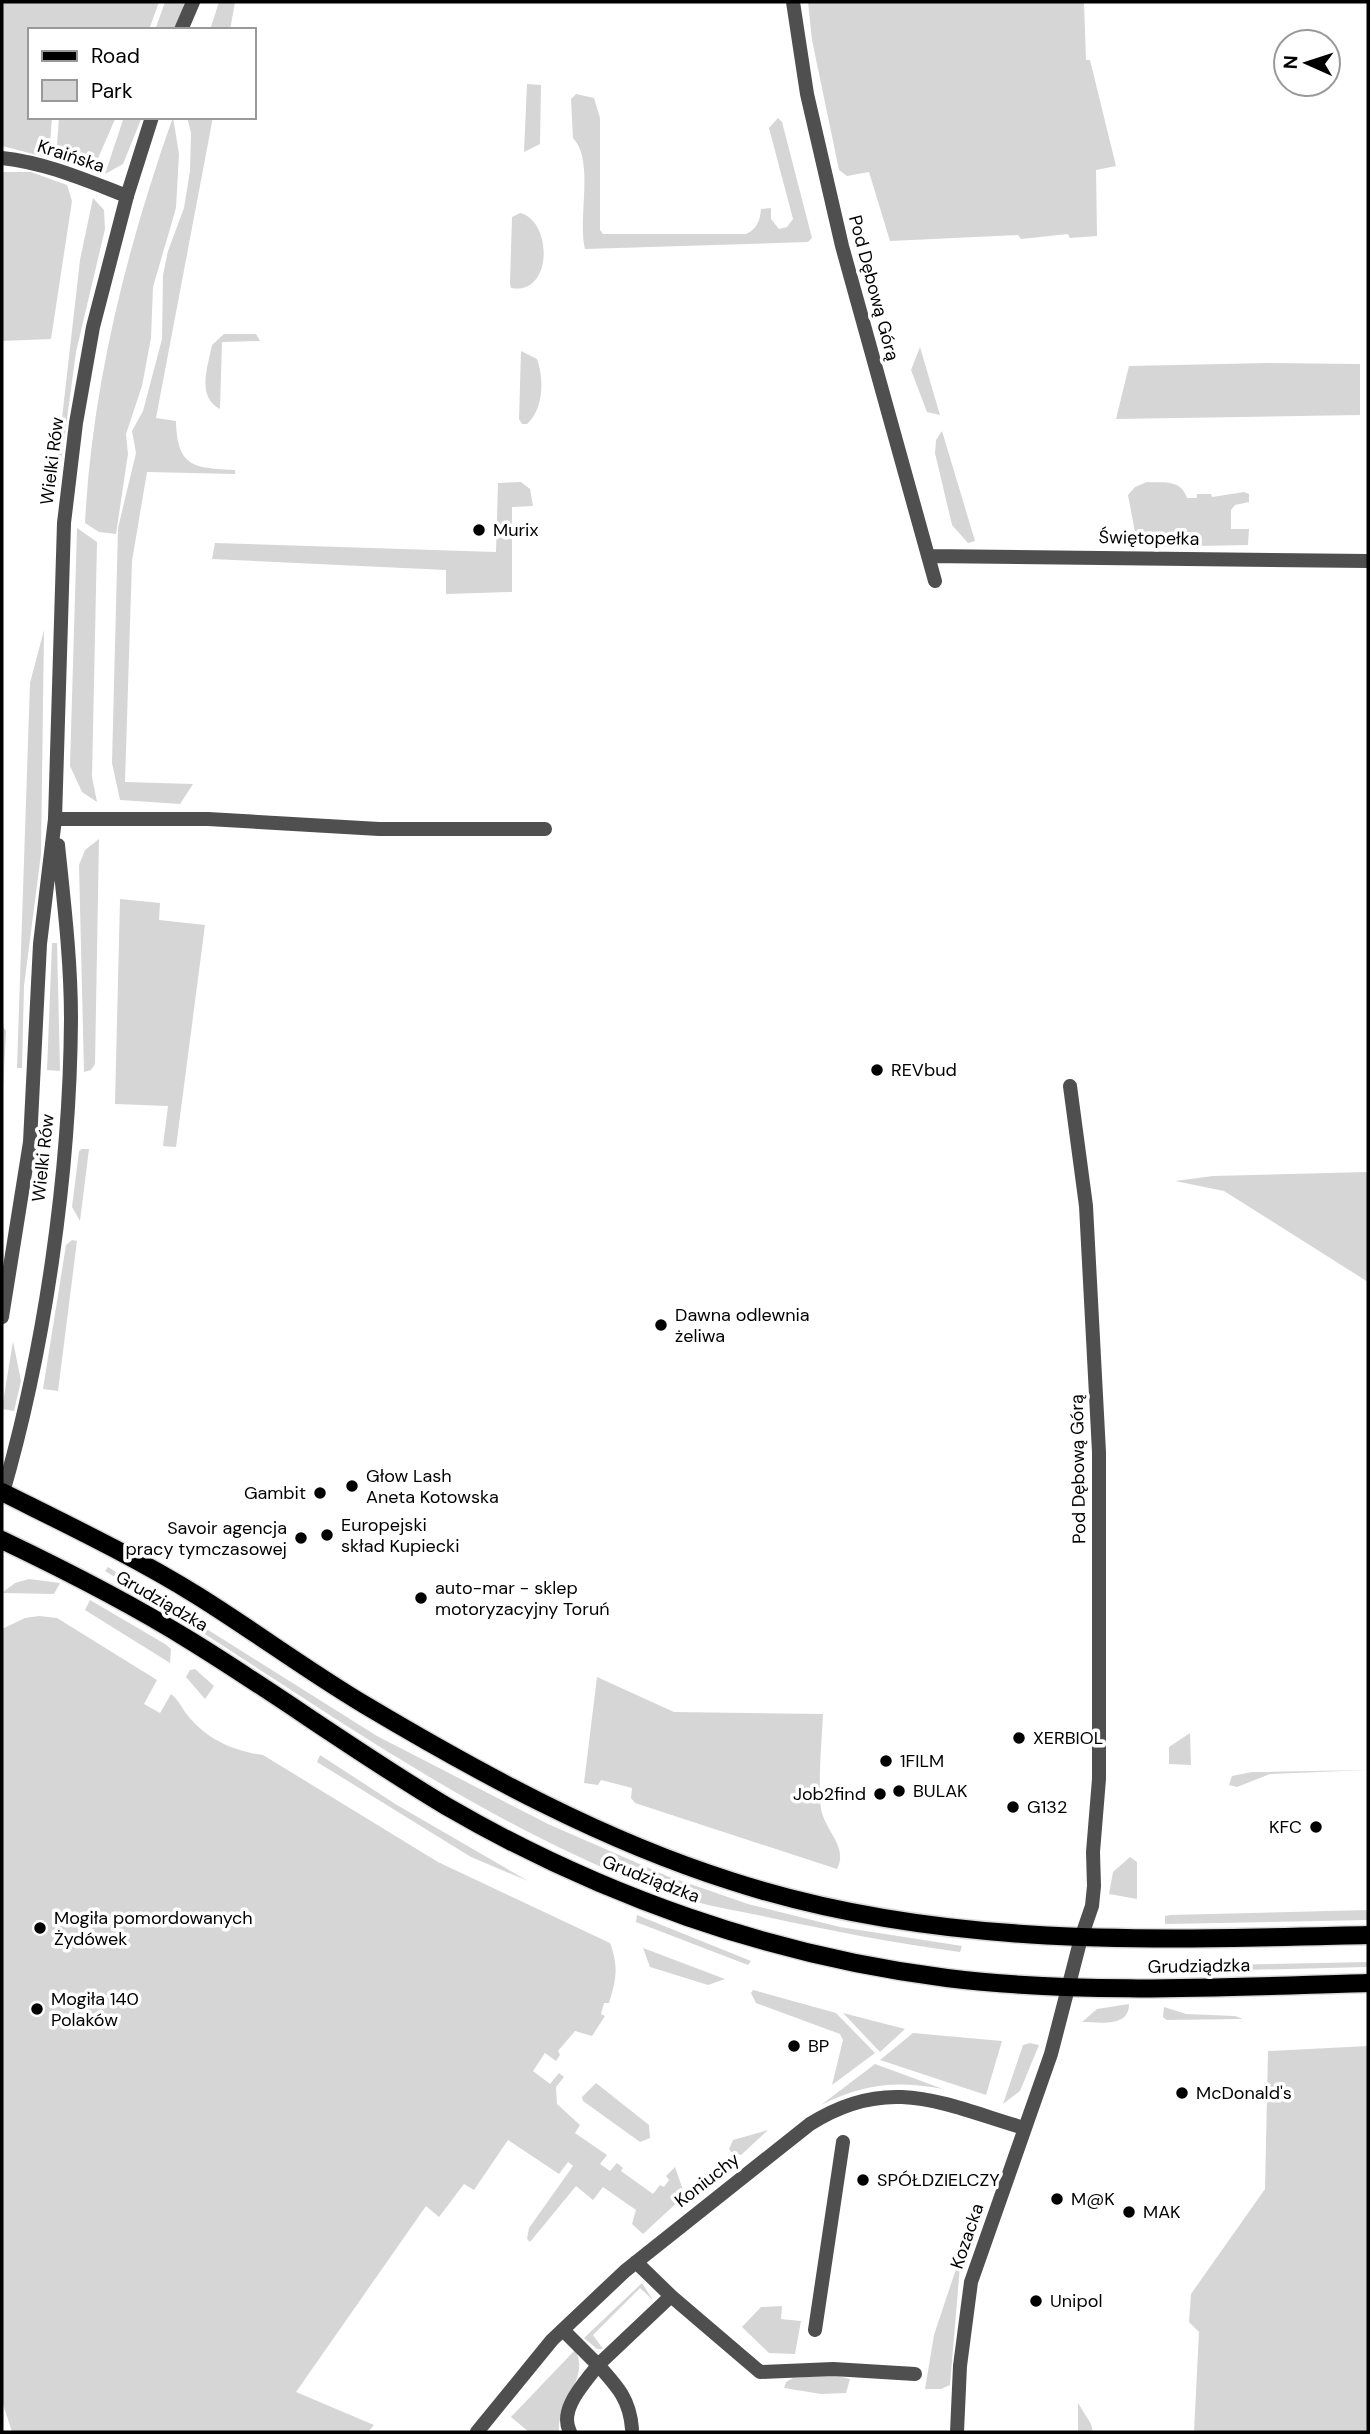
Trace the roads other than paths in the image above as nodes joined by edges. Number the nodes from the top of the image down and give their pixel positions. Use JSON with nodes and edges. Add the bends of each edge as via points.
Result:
{"nodes":[{"id":1,"x":193,"y":2,"type":"edge"},
{"id":2,"x":793,"y":2,"type":"edge"},
{"id":3,"x":182,"y":28,"type":"edge"},
{"id":4,"x":151,"y":119,"type":"edge"},
{"id":5,"x":2,"y":158,"type":"edge"},
{"id":6,"x":127,"y":196,"type":"junction"},
{"id":7,"x":928,"y":556,"type":"junction"},
{"id":8,"x":1368,"y":561,"type":"edge"},
{"id":9,"x":935,"y":581,"type":"dead end"},
{"id":10,"x":55,"y":819,"type":"junction"},
{"id":11,"x":545,"y":830,"type":"dead end"},
{"id":12,"x":1070,"y":1086,"type":"dead end"},
{"id":13,"x":2,"y":1317,"type":"edge"},
{"id":14,"x":2,"y":1493,"type":"edge"},
{"id":15,"x":2,"y":1540,"type":"edge"},
{"id":16,"x":1368,"y":1935,"type":"edge"},
{"id":17,"x":1081,"y":1938,"type":"junction"},
{"id":18,"x":1368,"y":1983,"type":"edge"},
{"id":19,"x":1070,"y":1986,"type":"junction"},
{"id":20,"x":1024,"y":2127,"type":"junction"},
{"id":21,"x":843,"y":2142,"type":"dead end"},
{"id":22,"x":636,"y":2262,"type":"junction"},
{"id":23,"x":671,"y":2296,"type":"junction"},
{"id":24,"x":563,"y":2330,"type":"junction"},
{"id":25,"x":815,"y":2330,"type":"dead end"},
{"id":26,"x":598,"y":2365,"type":"junction"},
{"id":27,"x":915,"y":2374,"type":"dead end"},
{"id":28,"x":632,"y":2430,"type":"dead end"},
{"id":29,"x":477,"y":2432,"type":"edge"},
{"id":30,"x":570,"y":2432,"type":"edge"},
{"id":31,"x":957,"y":2432,"type":"edge"}],
"edges":[{"from":1,"to":3,"type":"street"},
{"from":2,"to":7,"type":"street","name":"Pod Dębową Górą","via":[[807,94],[842,246]]},
{"from":4,"to":6,"type":"street","name":"Wielki Rów"},
{"from":5,"to":6,"type":"street","name":"Kraińska","via":[[59,169]]},
{"from":6,"to":10,"type":"street","name":"Wielki Rów","via":[[93,327],[76,423],[61,581]]},
{"from":7,"to":8,"type":"street","name":"Świętopełka"},
{"from":7,"to":9,"type":"street","name":"Pod Dębową Górą"},
{"from":10,"to":11,"type":"street"},
{"from":10,"to":13,"type":"street","name":"Wielki Rów","via":[[40,944],[26,1178]]},
{"from":10,"to":14,"type":"street","name":"Wielki Rów","via":[[71,1018],[65,1143],[28,1397]]},
{"from":12,"to":17,"type":"street","name":"Pod Dębową Górą","via":[[1086,1206],[1099,1452],[1099,1779],[1093,1906]]},
{"from":14,"to":17,"type":"main road","name":"Grudziądzka","via":[[146,1566],[365,1704],[547,1806],[664,1858],[783,1896],[882,1918],[982,1933]]},
{"from":15,"to":19,"type":"main road","name":"Grudziądzka","via":[[138,1610],[447,1806],[611,1889],[743,1935],[848,1962],[951,1978]]},
{"from":16,"to":17,"type":"main road","name":"Grudziądzka"},
{"from":17,"to":19,"type":"street","name":"Kozacka"},
{"from":18,"to":19,"type":"main road","name":"Grudziądzka"},
{"from":19,"to":20,"type":"street","name":"Kozacka"},
{"from":20,"to":22,"type":"street","name":"Koniuchy","via":[[932,2098],[894,2095],[854,2101],[810,2124]]},
{"from":20,"to":31,"type":"street","name":"Kozacka","via":[[971,2282]]},
{"from":21,"to":25,"type":"street"},
{"from":22,"to":23,"type":"street"},
{"from":22,"to":24,"type":"street","name":"Koniuchy"},
{"from":23,"to":26,"type":"street"},
{"from":23,"to":27,"type":"street","via":[[760,2372],[833,2369]]},
{"from":24,"to":26,"type":"street"},
{"from":24,"to":29,"type":"street","name":"Koniuchy"},
{"from":26,"to":28,"type":"street","via":[[624,2392]]},
{"from":26,"to":30,"type":"street","via":[[569,2410]]}]}
